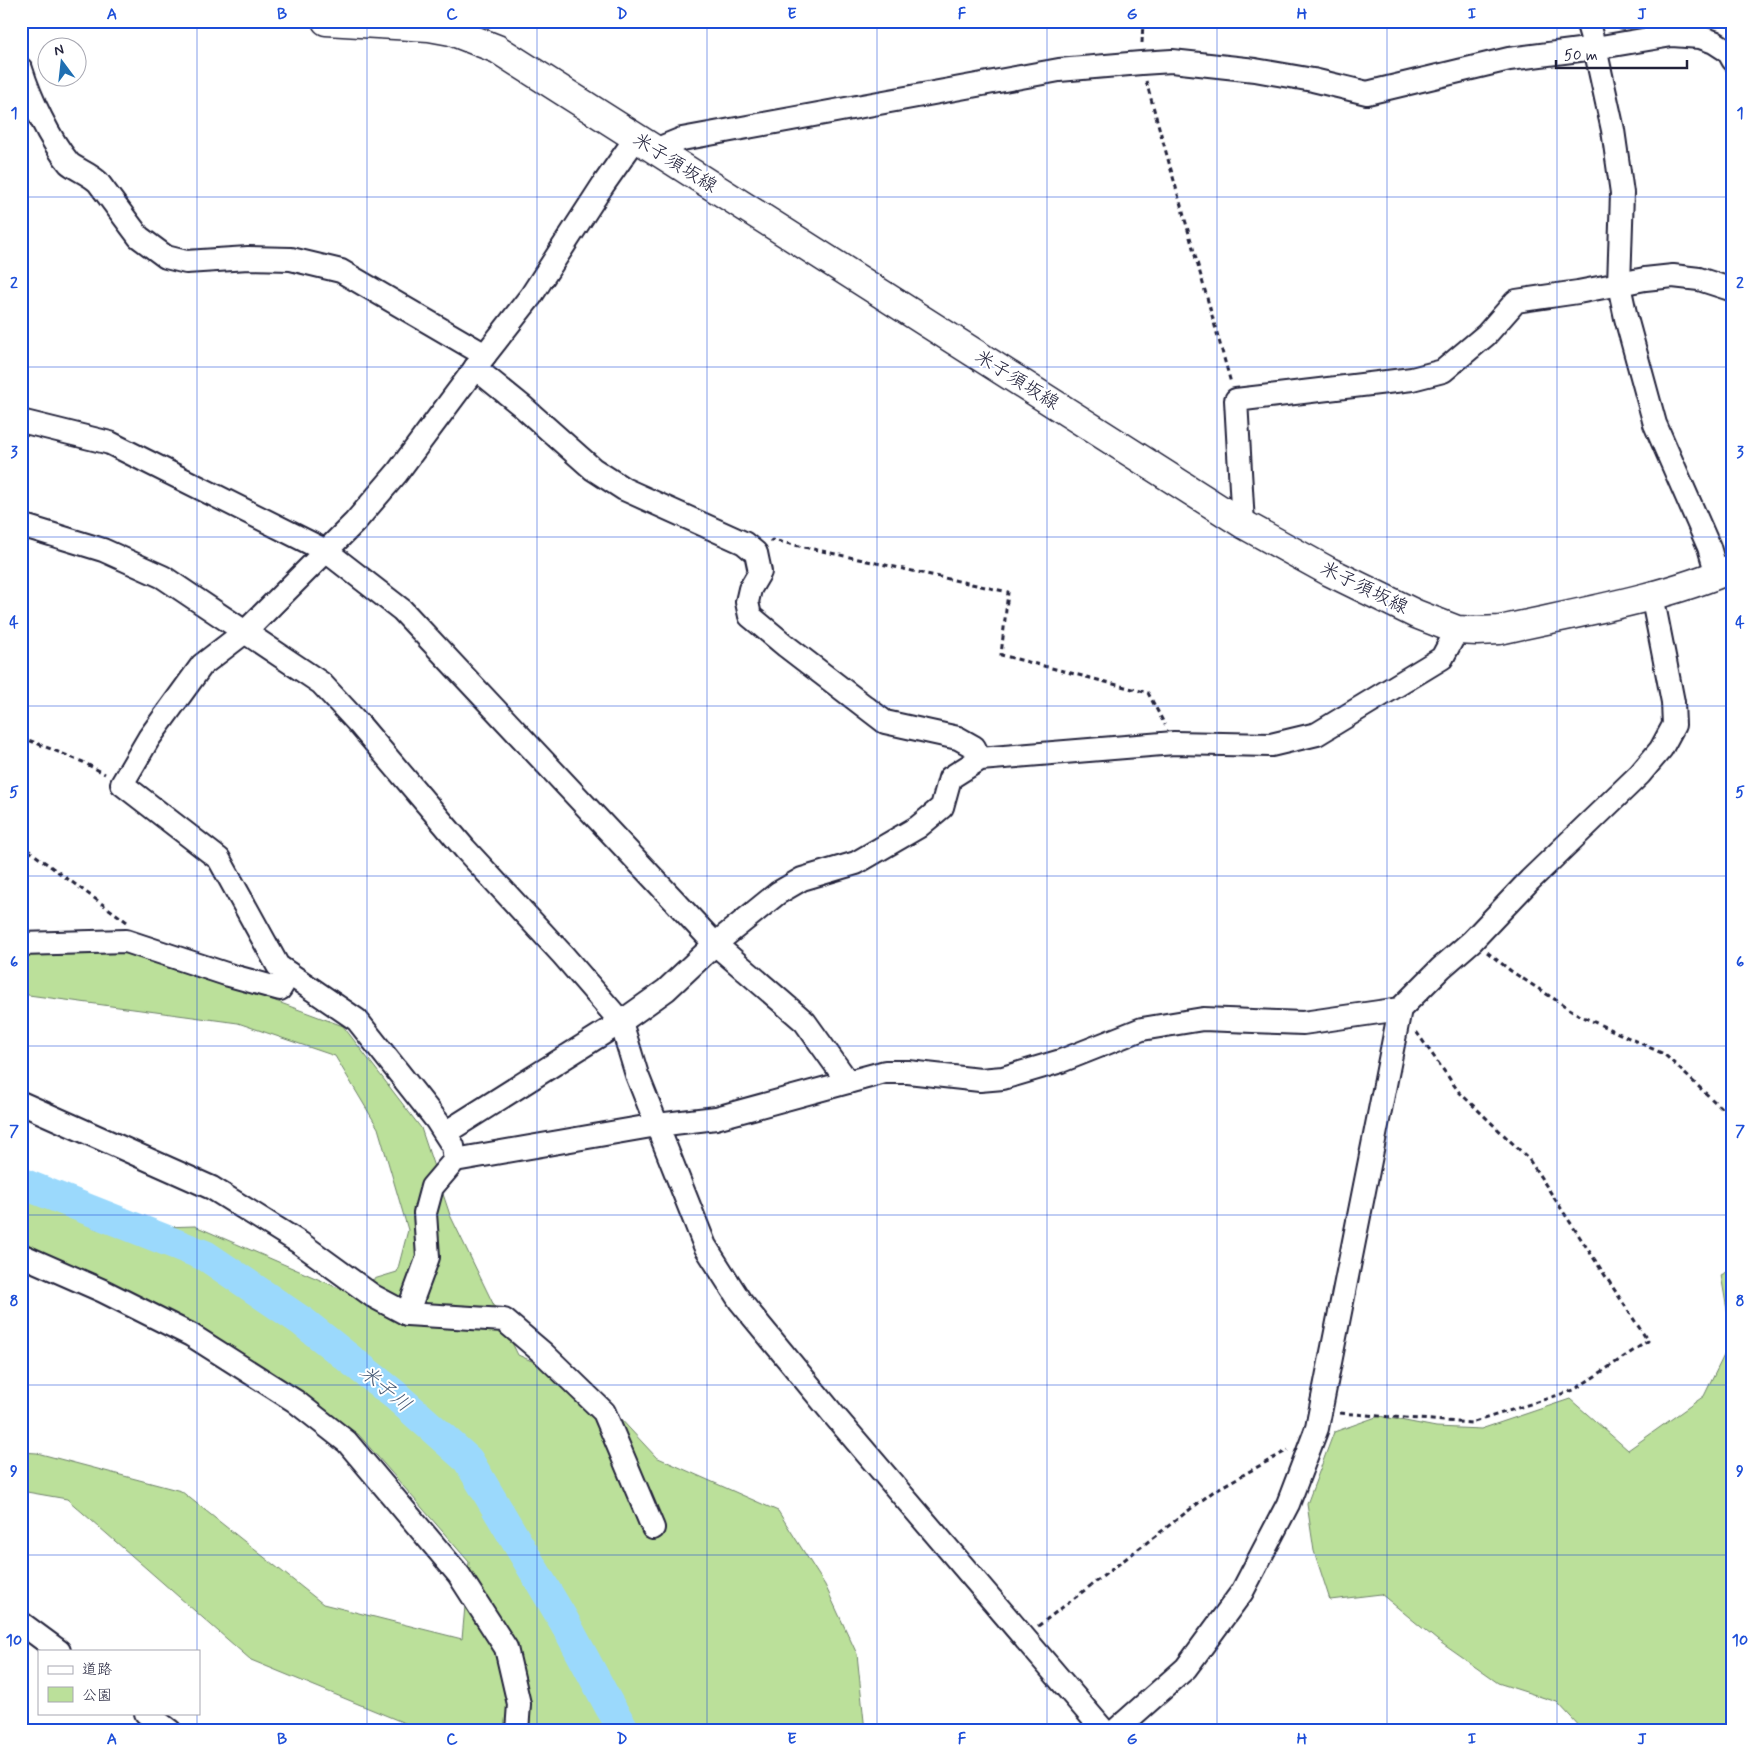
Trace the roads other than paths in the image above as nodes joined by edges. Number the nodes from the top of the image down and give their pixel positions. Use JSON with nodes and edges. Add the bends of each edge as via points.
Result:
{"nodes":[{"id":1,"x":326,"y":21,"type":"edge"},
{"id":2,"x":1587,"y":21,"type":"edge"},
{"id":3,"x":1595,"y":48,"type":"junction"},
{"id":4,"x":1733,"y":60,"type":"edge"},
{"id":5,"x":21,"y":69,"type":"edge"},
{"id":6,"x":646,"y":144,"type":"junction"},
{"id":7,"x":1619,"y":284,"type":"junction"},
{"id":8,"x":1733,"y":290,"type":"edge"},
{"id":9,"x":480,"y":361,"type":"junction"},
{"id":10,"x":21,"y":421,"type":"edge"},
{"id":11,"x":1243,"y":524,"type":"junction"},
{"id":12,"x":21,"y":525,"type":"edge"},
{"id":13,"x":326,"y":551,"type":"junction"},
{"id":14,"x":1725,"y":571,"type":"edge"},
{"id":15,"x":1652,"y":595,"type":"junction"},
{"id":16,"x":1457,"y":630,"type":"junction"},
{"id":17,"x":246,"y":631,"type":"junction"},
{"id":18,"x":980,"y":760,"type":"junction"},
{"id":19,"x":21,"y":944,"type":"edge"},
{"id":20,"x":715,"y":944,"type":"junction"},
{"id":21,"x":289,"y":974,"type":"junction"},
{"id":22,"x":1400,"y":1009,"type":"junction"},
{"id":23,"x":621,"y":1022,"type":"junction"},
{"id":24,"x":848,"y":1082,"type":"junction"},
{"id":25,"x":21,"y":1103,"type":"edge"},
{"id":26,"x":658,"y":1125,"type":"junction"},
{"id":27,"x":444,"y":1133,"type":"junction"},
{"id":28,"x":454,"y":1160,"type":"junction"},
{"id":29,"x":21,"y":1255,"type":"edge"},
{"id":30,"x":407,"y":1314,"type":"junction"},
{"id":31,"x":653,"y":1528,"type":"dead end"},
{"id":32,"x":21,"y":1624,"type":"edge"},
{"id":33,"x":58,"y":1650,"type":"edge"},
{"id":34,"x":147,"y":1714,"type":"edge"},
{"id":35,"x":170,"y":1731,"type":"edge"},
{"id":36,"x":517,"y":1731,"type":"edge"},
{"id":37,"x":1104,"y":1731,"type":"edge"},
{"id":38,"x":1115,"y":1731,"type":"edge"}],
"edges":[{"from":1,"to":6,"type":"main road","name":"米子須坂線","via":[[451,31],[497,49]]},
{"from":2,"to":3,"type":"street"},
{"from":3,"to":4,"type":"street","via":[[1672,35],[1691,36],[1714,42]]},
{"from":3,"to":6,"type":"street","via":[[1509,59],[1367,93],[1256,70],[1172,61],[1059,70]]},
{"from":3,"to":7,"type":"street","via":[[1613,130],[1622,193]]},
{"from":5,"to":9,"type":"street","via":[[45,127],[70,164],[92,176],[139,238],[166,257],[186,262],[291,259],[341,271]]},
{"from":6,"to":9,"type":"street","via":[[603,185],[530,296]]},
{"from":6,"to":11,"type":"main road","name":"米子須坂線"},
{"from":7,"to":8,"type":"street","via":[[1673,276],[1699,279]]},
{"from":7,"to":11,"type":"street","via":[[1516,301],[1486,335],[1442,371],[1412,379],[1236,400]]},
{"from":7,"to":14,"type":"street","via":[[1655,424],[1709,547]]},
{"from":9,"to":13,"type":"street","via":[[398,473]]},
{"from":9,"to":18,"type":"street","via":[[516,401],[593,469],[624,489],[744,543],[756,553],[760,572],[748,596],[750,616],[786,646],[885,722],[958,738],[974,747]]},
{"from":10,"to":13,"type":"street","via":[[110,443]]},
{"from":11,"to":16,"type":"main road","name":"米子須坂線","via":[[1330,572]]},
{"from":12,"to":17,"type":"street","via":[[103,550],[163,576]]},
{"from":13,"to":17,"type":"street"},
{"from":13,"to":20,"type":"street","via":[[402,610]]},
{"from":14,"to":15,"type":"main road","name":"米子須坂線"},
{"from":15,"to":16,"type":"main road","name":"米子須坂線","via":[[1500,630]]},
{"from":15,"to":22,"type":"street","via":[[1673,702],[1674,725],[1661,749],[1640,774]]},
{"from":16,"to":18,"type":"street","via":[[1442,658],[1317,734],[1271,745],[1174,743]]},
{"from":17,"to":21,"type":"street","via":[[202,666],[149,738],[122,784],[219,859],[278,966]]},
{"from":17,"to":23,"type":"street","via":[[322,683],[465,849]]},
{"from":18,"to":20,"type":"street","via":[[950,778],[942,807],[918,827],[856,863],[802,879],[778,893]]},
{"from":19,"to":21,"type":"street","via":[[126,941],[280,989]]},
{"from":20,"to":23,"type":"street","via":[[666,990]]},
{"from":20,"to":24,"type":"street","via":[[806,1022]]},
{"from":21,"to":27,"type":"street","via":[[357,1020]]},
{"from":22,"to":24,"type":"street","via":[[1303,1023],[1203,1018],[1142,1030],[1061,1061],[1003,1078],[980,1080],[885,1072]]},
{"from":22,"to":38,"type":"street","via":[[1320,1412],[1288,1504],[1242,1592],[1186,1668]]},
{"from":23,"to":26,"type":"street","via":[[637,1074]]},
{"from":23,"to":27,"type":"street"},
{"from":24,"to":26,"type":"street","via":[[716,1118]]},
{"from":25,"to":30,"type":"street","via":[[212,1188],[300,1243],[373,1296]]},
{"from":26,"to":28,"type":"street"},
{"from":26,"to":37,"type":"street","via":[[705,1246],[740,1300],[833,1414]]},
{"from":27,"to":28,"type":"street","via":[[453,1146]]},
{"from":28,"to":30,"type":"street","via":[[432,1186],[425,1213],[428,1256]]},
{"from":29,"to":36,"type":"street","via":[[104,1291],[191,1335],[295,1401],[347,1442],[459,1574],[506,1648],[518,1704]]},
{"from":30,"to":31,"type":"street","via":[[504,1320],[544,1354],[604,1412]]},
{"from":32,"to":33,"type":"street"},
{"from":34,"to":35,"type":"street"}]}
